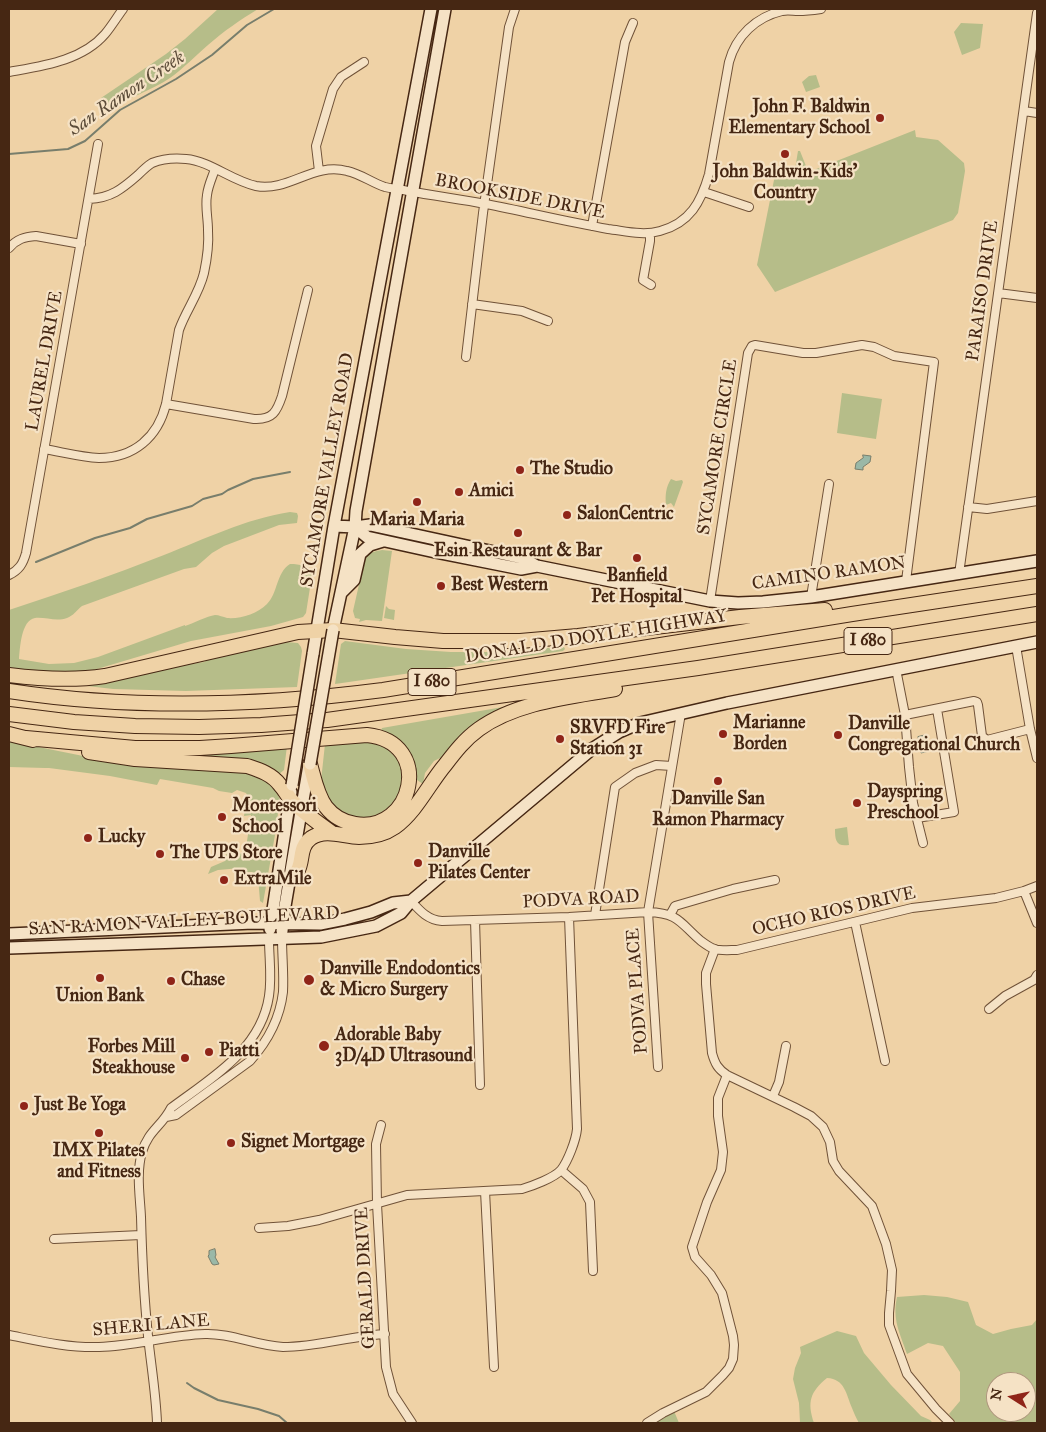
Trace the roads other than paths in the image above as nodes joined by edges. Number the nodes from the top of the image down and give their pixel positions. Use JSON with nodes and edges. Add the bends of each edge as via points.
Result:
{"nodes":[{"id":1,"x":122,"y":9,"type":"edge"},
{"id":2,"x":431,"y":9,"type":"edge"},
{"id":3,"x":445,"y":9,"type":"edge"},
{"id":4,"x":515,"y":9,"type":"edge"},
{"id":5,"x":821,"y":9,"type":"edge"},
{"id":6,"x":767,"y":12,"type":"edge"},
{"id":7,"x":1037,"y":13,"type":"edge"},
{"id":8,"x":633,"y":23,"type":"dead end"},
{"id":9,"x":364,"y":62,"type":"dead end"},
{"id":10,"x":9,"y":72,"type":"edge"},
{"id":11,"x":1024,"y":111,"type":"junction"},
{"id":12,"x":1037,"y":113,"type":"edge"},
{"id":13,"x":98,"y":144,"type":"dead end"},
{"id":14,"x":215,"y":169,"type":"junction"},
{"id":15,"x":318,"y":171,"type":"junction"},
{"id":16,"x":397,"y":189,"type":"junction"},
{"id":17,"x":413,"y":192,"type":"junction"},
{"id":18,"x":704,"y":192,"type":"junction"},
{"id":19,"x":89,"y":200,"type":"junction"},
{"id":20,"x":484,"y":204,"type":"junction"},
{"id":21,"x":749,"y":208,"type":"dead end"},
{"id":22,"x":592,"y":226,"type":"junction"},
{"id":23,"x":650,"y":233,"type":"junction"},
{"id":24,"x":81,"y":244,"type":"junction"},
{"id":25,"x":9,"y":248,"type":"edge"},
{"id":26,"x":651,"y":285,"type":"dead end"},
{"id":27,"x":308,"y":290,"type":"dead end"},
{"id":28,"x":998,"y":293,"type":"junction"},
{"id":29,"x":1037,"y":298,"type":"edge"},
{"id":30,"x":472,"y":304,"type":"junction"},
{"id":31,"x":548,"y":321,"type":"dead end"},
{"id":32,"x":466,"y":357,"type":"dead end"},
{"id":33,"x":166,"y":404,"type":"junction"},
{"id":34,"x":44,"y":449,"type":"junction"},
{"id":35,"x":829,"y":484,"type":"dead end"},
{"id":36,"x":1037,"y":501,"type":"edge"},
{"id":37,"x":968,"y":507,"type":"junction"},
{"id":38,"x":334,"y":526,"type":"junction"},
{"id":39,"x":355,"y":527,"type":"junction"},
{"id":40,"x":385,"y":541,"type":"junction"},
{"id":41,"x":1037,"y":561,"type":"edge"},
{"id":42,"x":537,"y":566,"type":"junction"},
{"id":43,"x":959,"y":574,"type":"junction"},
{"id":44,"x":9,"y":575,"type":"edge"},
{"id":45,"x":906,"y":581,"type":"junction"},
{"id":46,"x":1037,"y":586,"type":"edge"},
{"id":47,"x":342,"y":592,"type":"junction"},
{"id":48,"x":811,"y":597,"type":"junction"},
{"id":49,"x":710,"y":601,"type":"junction"},
{"id":50,"x":852,"y":614,"type":"junction"},
{"id":51,"x":1037,"y":614,"type":"edge"},
{"id":52,"x":333,"y":630,"type":"junction"},
{"id":53,"x":317,"y":632,"type":"junction"},
{"id":54,"x":1037,"y":642,"type":"edge"},
{"id":55,"x":1016,"y":646,"type":"junction"},
{"id":56,"x":698,"y":668,"type":"junction"},
{"id":57,"x":896,"y":669,"type":"junction"},
{"id":58,"x":9,"y":675,"type":"edge"},
{"id":59,"x":9,"y":691,"type":"edge"},
{"id":60,"x":937,"y":709,"type":"junction"},
{"id":61,"x":681,"y":713,"type":"junction"},
{"id":62,"x":9,"y":714,"type":"edge"},
{"id":63,"x":905,"y":715,"type":"junction"},
{"id":64,"x":1030,"y":729,"type":"junction"},
{"id":65,"x":9,"y":734,"type":"edge"},
{"id":66,"x":26,"y":738,"type":"junction"},
{"id":67,"x":1037,"y":758,"type":"edge"},
{"id":68,"x":310,"y":764,"type":"junction"},
{"id":69,"x":672,"y":766,"type":"junction"},
{"id":70,"x":290,"y":799,"type":"junction"},
{"id":71,"x":301,"y":810,"type":"junction"},
{"id":72,"x":917,"y":818,"type":"junction"},
{"id":73,"x":332,"y":833,"type":"junction"},
{"id":74,"x":923,"y":843,"type":"dead end"},
{"id":75,"x":289,"y":880,"type":"junction"},
{"id":76,"x":774,"y":880,"type":"dead end"},
{"id":77,"x":1037,"y":886,"type":"edge"},
{"id":78,"x":1024,"y":891,"type":"junction"},
{"id":79,"x":411,"y":901,"type":"junction"},
{"id":80,"x":648,"y":912,"type":"junction"},
{"id":81,"x":595,"y":915,"type":"junction"},
{"id":82,"x":670,"y":915,"type":"junction"},
{"id":83,"x":569,"y":917,"type":"junction"},
{"id":84,"x":475,"y":920,"type":"junction"},
{"id":85,"x":855,"y":922,"type":"junction"},
{"id":86,"x":270,"y":923,"type":"junction"},
{"id":87,"x":1037,"y":923,"type":"edge"},
{"id":88,"x":283,"y":924,"type":"junction"},
{"id":89,"x":9,"y":934,"type":"edge"},
{"id":90,"x":282,"y":938,"type":"junction"},
{"id":91,"x":269,"y":939,"type":"junction"},
{"id":92,"x":9,"y":948,"type":"edge"},
{"id":93,"x":715,"y":949,"type":"junction"},
{"id":94,"x":1037,"y":975,"type":"edge"},
{"id":95,"x":989,"y":1009,"type":"dead end"},
{"id":96,"x":786,"y":1046,"type":"dead end"},
{"id":97,"x":884,"y":1061,"type":"dead end"},
{"id":98,"x":658,"y":1067,"type":"dead end"},
{"id":99,"x":727,"y":1075,"type":"junction"},
{"id":100,"x":480,"y":1085,"type":"dead end"},
{"id":101,"x":773,"y":1096,"type":"junction"},
{"id":102,"x":166,"y":1117,"type":"junction"},
{"id":103,"x":381,"y":1125,"type":"dead end"},
{"id":104,"x":561,"y":1170,"type":"junction"},
{"id":105,"x":485,"y":1191,"type":"junction"},
{"id":106,"x":377,"y":1204,"type":"junction"},
{"id":107,"x":259,"y":1228,"type":"dead end"},
{"id":108,"x":141,"y":1235,"type":"junction"},
{"id":109,"x":54,"y":1239,"type":"dead end"},
{"id":110,"x":593,"y":1271,"type":"dead end"},
{"id":111,"x":385,"y":1334,"type":"junction"},
{"id":112,"x":9,"y":1335,"type":"edge"},
{"id":113,"x":149,"y":1341,"type":"junction"},
{"id":114,"x":494,"y":1367,"type":"dead end"},
{"id":115,"x":157,"y":1423,"type":"edge"},
{"id":116,"x":412,"y":1423,"type":"edge"},
{"id":117,"x":647,"y":1423,"type":"edge"},
{"id":118,"x":950,"y":1423,"type":"edge"}],
"edges":[{"from":1,"to":10,"type":"street","via":[[104,35],[82,53]]},
{"from":2,"to":16,"type":"main road","name":"SYCAMORE VALLEY ROAD"},
{"from":3,"to":17,"type":"main road","name":"SYCAMORE VALLEY ROAD"},
{"from":4,"to":20,"type":"street","via":[[509,27]]},
{"from":5,"to":6,"type":"street","name":"BROOKSIDE DRIVE"},
{"from":6,"to":18,"type":"street","name":"BROOKSIDE DRIVE","via":[[747,30],[732,52]]},
{"from":7,"to":11,"type":"street","name":"PARAISO DRIVE"},
{"from":8,"to":22,"type":"street","via":[[625,42]]},
{"from":9,"to":15,"type":"street","via":[[341,77],[333,89],[316,146]]},
{"from":11,"to":12,"type":"street"},
{"from":11,"to":28,"type":"street","name":"PARAISO DRIVE"},
{"from":13,"to":19,"type":"street","name":"LAUREL DRIVE"},
{"from":14,"to":15,"type":"street","name":"BROOKSIDE DRIVE","via":[[249,184],[265,187]]},
{"from":14,"to":19,"type":"street","name":"BROOKSIDE DRIVE","via":[[194,160],[160,161],[152,163],[114,194]]},
{"from":14,"to":33,"type":"street","via":[[206,196],[208,244],[204,272],[179,330]]},
{"from":15,"to":16,"type":"street","name":"BROOKSIDE DRIVE","via":[[346,170]]},
{"from":16,"to":17,"type":"street","name":"BROOKSIDE DRIVE"},
{"from":16,"to":38,"type":"main road","name":"SYCAMORE VALLEY ROAD"},
{"from":17,"to":20,"type":"street","name":"BROOKSIDE DRIVE"},
{"from":17,"to":39,"type":"main road","name":"SYCAMORE VALLEY ROAD"},
{"from":18,"to":21,"type":"street"},
{"from":18,"to":23,"type":"street","name":"BROOKSIDE DRIVE","via":[[682,221]]},
{"from":19,"to":24,"type":"street","name":"LAUREL DRIVE"},
{"from":20,"to":22,"type":"street","name":"BROOKSIDE DRIVE"},
{"from":20,"to":30,"type":"street"},
{"from":22,"to":23,"type":"street","name":"BROOKSIDE DRIVE"},
{"from":23,"to":26,"type":"street","via":[[643,280]]},
{"from":24,"to":25,"type":"street","via":[[29,236],[19,239]]},
{"from":24,"to":34,"type":"street","name":"LAUREL DRIVE"},
{"from":27,"to":33,"type":"street","via":[[282,396],[271,416],[254,419]]},
{"from":28,"to":29,"type":"street"},
{"from":28,"to":37,"type":"street","name":"PARAISO DRIVE"},
{"from":30,"to":31,"type":"street","via":[[522,311]]},
{"from":30,"to":32,"type":"street"},
{"from":33,"to":34,"type":"street","via":[[158,426],[147,440],[123,454],[99,458]]},
{"from":34,"to":44,"type":"street","name":"LAUREL DRIVE","via":[[26,553],[22,565]]},
{"from":35,"to":48,"type":"street"},
{"from":36,"to":37,"type":"street","via":[[987,509]]},
{"from":37,"to":43,"type":"street","name":"PARAISO DRIVE"},
{"from":38,"to":39,"type":"main road","name":"CAMINO RAMON"},
{"from":38,"to":53,"type":"main road","name":"SYCAMORE VALLEY ROAD"},
{"from":39,"to":40,"type":"main road","name":"CAMINO RAMON","via":[[367,537]]},
{"from":39,"to":42,"type":"main road","name":"CAMINO RAMON","via":[[370,525],[522,558]]},
{"from":39,"to":47,"type":"main road","name":"SYCAMORE VALLEY ROAD"},
{"from":40,"to":42,"type":"main road","name":"CAMINO RAMON","via":[[521,569]]},
{"from":40,"to":47,"type":"main road","via":[[370,545],[360,554],[354,580]]},
{"from":41,"to":43,"type":"main road","name":"CAMINO RAMON"},
{"from":42,"to":49,"type":"main road","name":"CAMINO RAMON"},
{"from":43,"to":45,"type":"main road","name":"CAMINO RAMON"},
{"from":45,"to":48,"type":"main road","name":"CAMINO RAMON"},
{"from":45,"to":49,"type":"street","name":"SYCAMORE CIRCLE","via":[[934,362],[894,356],[862,345],[810,353],[755,345],[748,353]]},
{"from":46,"to":50,"type":"highway","name":"DONALD D DOYLE HIGHWAY","number":"I 680"},
{"from":47,"to":52,"type":"main road","name":"SYCAMORE VALLEY ROAD"},
{"from":48,"to":49,"type":"main road","name":"CAMINO RAMON","via":[[738,603]]},
{"from":50,"to":52,"type":"highway","via":[[832,609],[769,614],[512,641],[443,641]]},
{"from":50,"to":59,"type":"highway","name":"DONALD D DOYLE HIGHWAY","number":"I 680","via":[[326,698],[172,704]]},
{"from":51,"to":56,"type":"highway","number":"I 680"},
{"from":52,"to":53,"type":"highway"},
{"from":52,"to":68,"type":"main road","name":"SYCAMORE VALLEY ROAD","bridge":true},
{"from":53,"to":58,"type":"highway","via":[[298,632],[105,676],[40,679]]},
{"from":53,"to":70,"type":"main road","name":"SYCAMORE VALLEY ROAD","bridge":true},
{"from":54,"to":55,"type":"main road","name":"SAN RAMON VALLEY BOULEVARD"},
{"from":55,"to":57,"type":"main road","name":"SAN RAMON VALLEY BOULEVARD"},
{"from":55,"to":64,"type":"street"},
{"from":56,"to":62,"type":"highway","number":"I 680","via":[[388,712],[261,726],[135,726]]},
{"from":56,"to":73,"type":"highway","via":[[668,680],[552,701],[504,714],[467,739],[404,820],[394,827],[374,836]]},
{"from":57,"to":61,"type":"main road","name":"SAN RAMON VALLEY BOULEVARD"},
{"from":57,"to":63,"type":"street"},
{"from":60,"to":63,"type":"street"},
{"from":60,"to":64,"type":"street","via":[[977,702],[982,736],[988,740]]},
{"from":60,"to":72,"type":"street","via":[[954,812]]},
{"from":61,"to":69,"type":"street","name":"PODVA ROAD"},
{"from":61,"to":79,"type":"main road","name":"SAN RAMON VALLEY BOULEVARD","via":[[629,727],[592,749]]},
{"from":63,"to":72,"type":"street","via":[[908,767]]},
{"from":64,"to":67,"type":"street"},
{"from":65,"to":66,"type":"highway"},
{"from":66,"to":68,"type":"highway","via":[[103,746],[168,748],[367,734],[388,740],[405,758],[409,779],[407,792],[393,814],[384,820],[363,825],[352,823],[333,814],[325,806]]},
{"from":66,"to":70,"type":"highway","via":[[53,746],[135,759],[247,766],[272,777]]},
{"from":68,"to":71,"type":"main road","name":"SYCAMORE VALLEY ROAD"},
{"from":69,"to":80,"type":"street","name":"PODVA ROAD"},
{"from":69,"to":81,"type":"street","via":[[656,765],[635,773],[615,787]]},
{"from":70,"to":71,"type":"highway"},
{"from":70,"to":86,"type":"main road","name":"SYCAMORE VALLEY ROAD"},
{"from":71,"to":73,"type":"highway"},
{"from":71,"to":75,"type":"main road","name":"SYCAMORE VALLEY ROAD"},
{"from":72,"to":74,"type":"street"},
{"from":73,"to":75,"type":"highway","via":[[314,837],[305,844],[298,871]]},
{"from":75,"to":88,"type":"main road","name":"SYCAMORE VALLEY ROAD"},
{"from":76,"to":82,"type":"street","via":[[675,906]]},
{"from":77,"to":78,"type":"street","name":"OCHO RIOS DRIVE"},
{"from":78,"to":85,"type":"street","name":"OCHO RIOS DRIVE","via":[[996,898],[912,908]]},
{"from":78,"to":87,"type":"street"},
{"from":79,"to":84,"type":"street","name":"PODVA ROAD","via":[[423,914],[437,921]]},
{"from":79,"to":88,"type":"main road","name":"SAN RAMON VALLEY BOULEVARD","via":[[393,902],[371,912],[326,923]]},
{"from":79,"to":90,"type":"main road","name":"SAN RAMON VALLEY BOULEVARD","via":[[401,914],[376,926],[321,937]]},
{"from":80,"to":81,"type":"street","name":"PODVA ROAD"},
{"from":80,"to":82,"type":"street"},
{"from":80,"to":98,"type":"street","name":"PODVA PLACE"},
{"from":81,"to":83,"type":"street","name":"PODVA ROAD"},
{"from":82,"to":93,"type":"street"},
{"from":83,"to":84,"type":"street","name":"PODVA ROAD"},
{"from":83,"to":104,"type":"street","via":[[577,1129],[575,1142]]},
{"from":84,"to":100,"type":"street"},
{"from":85,"to":93,"type":"street","name":"OCHO RIOS DRIVE","via":[[737,950]]},
{"from":85,"to":97,"type":"street"},
{"from":86,"to":88,"type":"main road","name":"SAN RAMON VALLEY BOULEVARD"},
{"from":86,"to":89,"type":"main road","name":"SAN RAMON VALLEY BOULEVARD"},
{"from":86,"to":91,"type":"main road","name":"SYCAMORE VALLEY ROAD"},
{"from":88,"to":90,"type":"main road","name":"SYCAMORE VALLEY ROAD"},
{"from":90,"to":91,"type":"main road","name":"SAN RAMON VALLEY BOULEVARD"},
{"from":90,"to":102,"type":"street","via":[[281,1003],[260,1050],[176,1116]]},
{"from":91,"to":92,"type":"main road","name":"SAN RAMON VALLEY BOULEVARD"},
{"from":91,"to":102,"type":"street","via":[[270,990],[257,1031],[231,1062],[171,1108]]},
{"from":93,"to":99,"type":"street","via":[[706,973],[712,1053],[719,1070]]},
{"from":94,"to":95,"type":"street"},
{"from":96,"to":101,"type":"street"},
{"from":99,"to":101,"type":"street"},
{"from":99,"to":117,"type":"street","via":[[718,1098],[724,1152],[692,1247],[695,1257],[722,1294],[733,1336],[733,1359],[725,1373],[706,1392]]},
{"from":101,"to":118,"type":"street","via":[[823,1127],[839,1171],[872,1206],[892,1270],[889,1326],[897,1350],[907,1374]]},
{"from":102,"to":108,"type":"street","via":[[147,1139],[139,1167]]},
{"from":103,"to":106,"type":"street","name":"GERALD DRIVE","via":[[376,1144]]},
{"from":104,"to":105,"type":"street","via":[[538,1184],[522,1189]]},
{"from":104,"to":110,"type":"street","via":[[583,1189],[590,1202]]},
{"from":105,"to":106,"type":"street","via":[[407,1195]]},
{"from":105,"to":114,"type":"street"},
{"from":106,"to":107,"type":"street","via":[[320,1220]]},
{"from":106,"to":111,"type":"street","name":"GERALD DRIVE"},
{"from":108,"to":109,"type":"street"},
{"from":108,"to":113,"type":"street"},
{"from":111,"to":113,"type":"street","name":"SHERI LANE","via":[[293,1347],[268,1346],[214,1334]]},
{"from":111,"to":116,"type":"street","name":"GERALD DRIVE","via":[[386,1367],[393,1394]]},
{"from":112,"to":113,"type":"street","name":"SHERI LANE","via":[[81,1347]]},
{"from":113,"to":115,"type":"street"}]}
